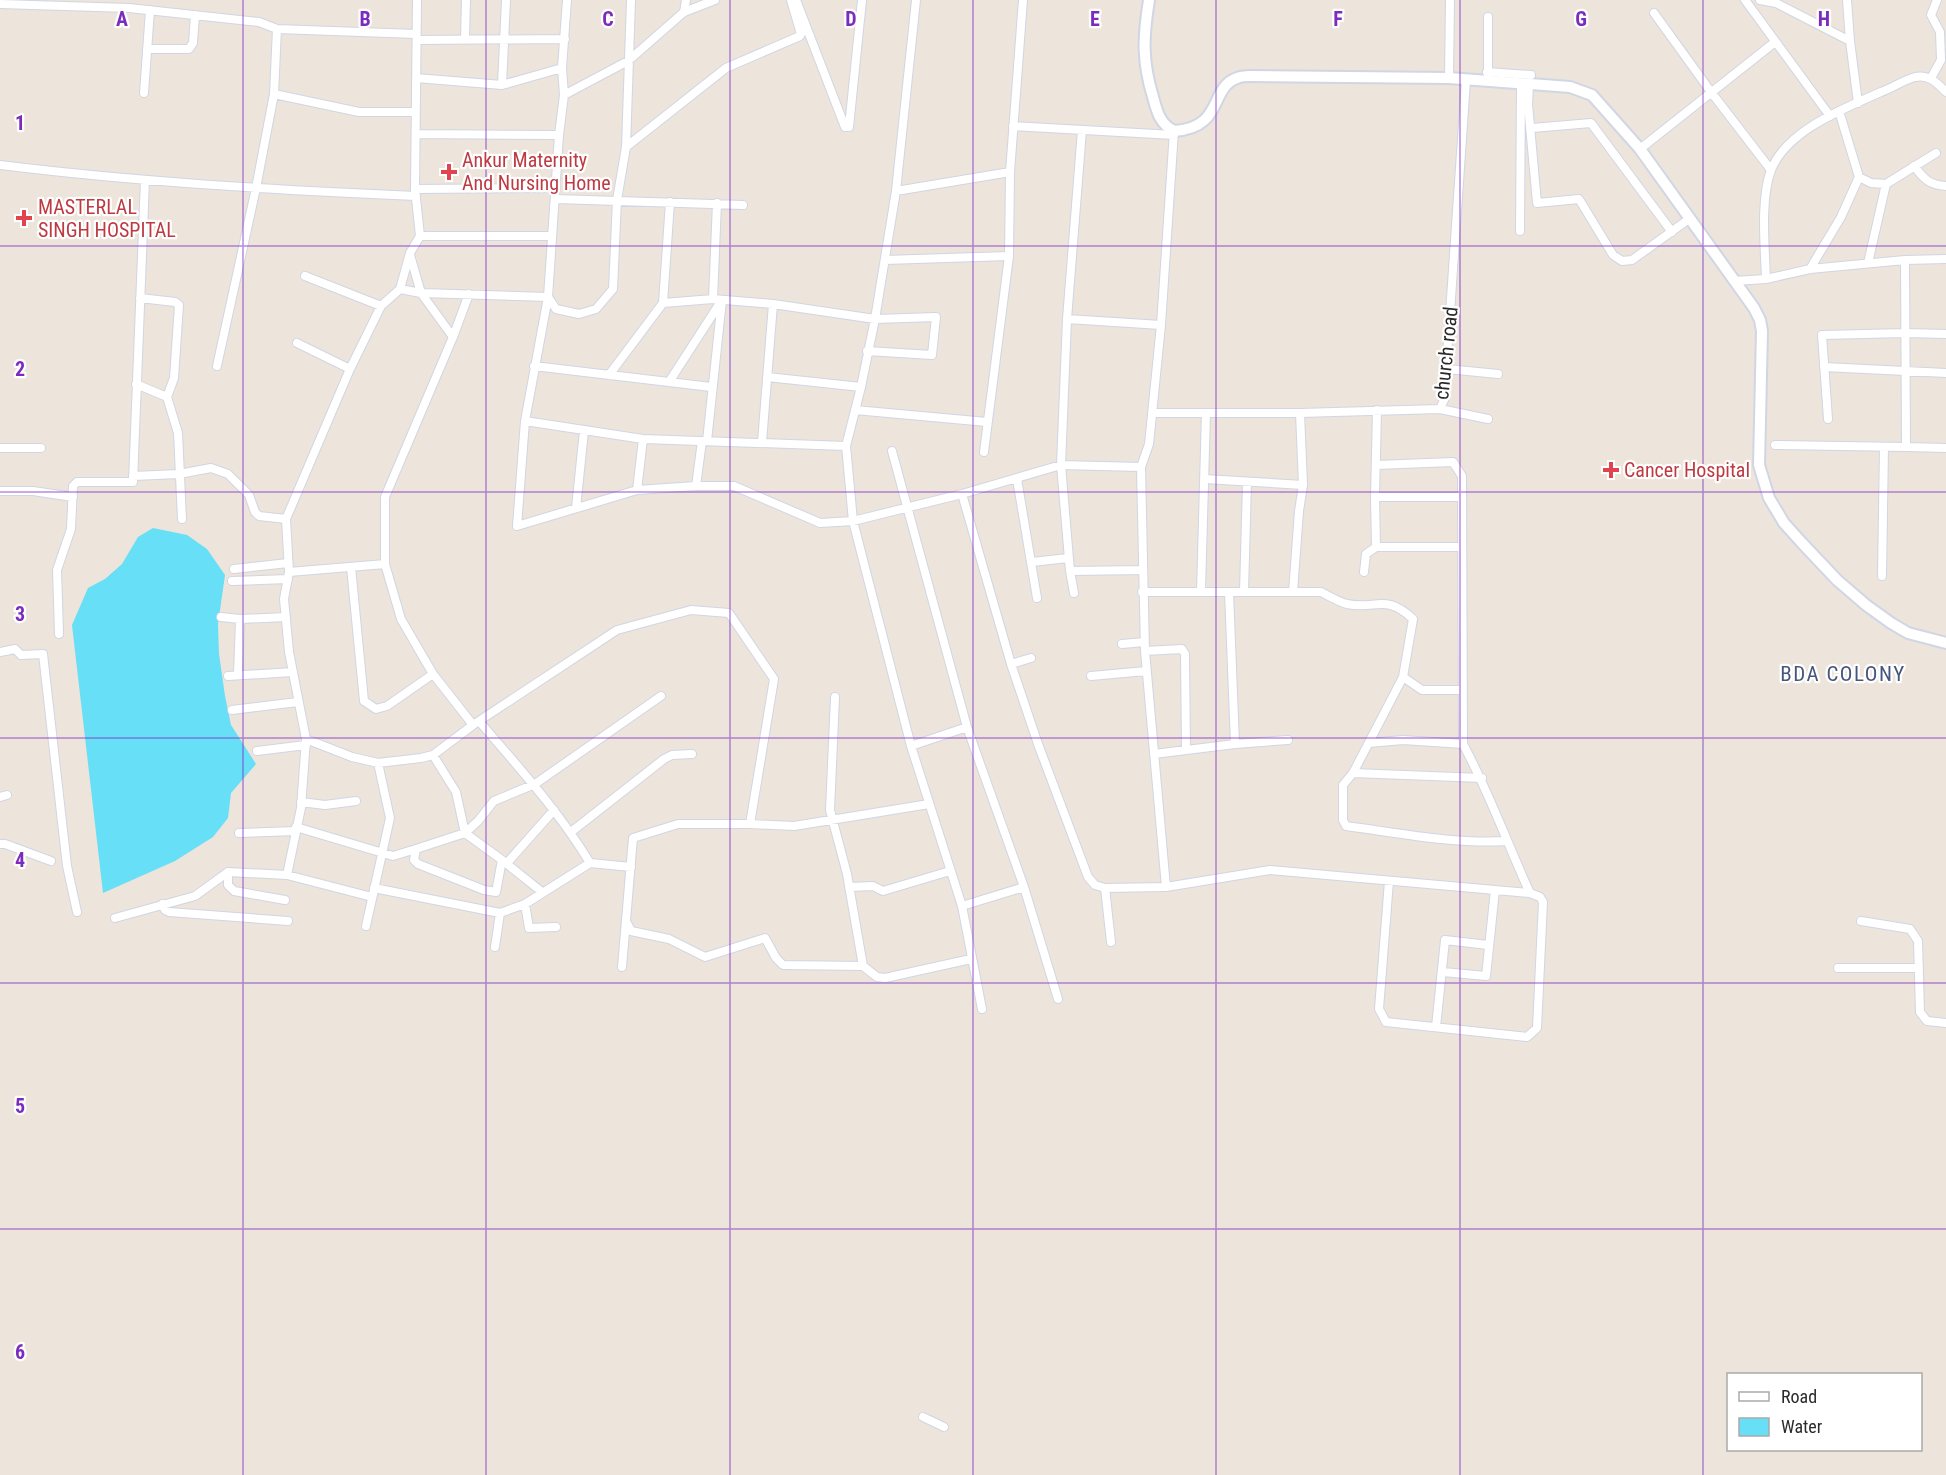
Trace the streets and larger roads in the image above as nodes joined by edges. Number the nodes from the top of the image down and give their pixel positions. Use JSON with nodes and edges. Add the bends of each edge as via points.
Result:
{"nodes":[{"id":1,"x":417,"y":0,"type":"edge"},
{"id":2,"x":466,"y":0,"type":"edge"},
{"id":3,"x":506,"y":0,"type":"edge"},
{"id":4,"x":567,"y":0,"type":"edge"},
{"id":5,"x":631,"y":0,"type":"edge"},
{"id":6,"x":686,"y":0,"type":"edge"},
{"id":7,"x":715,"y":0,"type":"edge"},
{"id":8,"x":791,"y":0,"type":"edge"},
{"id":9,"x":796,"y":0,"type":"edge"},
{"id":10,"x":862,"y":0,"type":"edge"},
{"id":11,"x":916,"y":0,"type":"edge"},
{"id":12,"x":1023,"y":0,"type":"edge"},
{"id":13,"x":1149,"y":0,"type":"edge"},
{"id":14,"x":1450,"y":0,"type":"edge"},
{"id":15,"x":1745,"y":0,"type":"edge"},
{"id":16,"x":1760,"y":0,"type":"edge"},
{"id":17,"x":1847,"y":0,"type":"edge"},
{"id":18,"x":1937,"y":0,"type":"edge"},
{"id":19,"x":1775,"y":2,"type":"edge"},
{"id":20,"x":0,"y":4,"type":"edge"},
{"id":21,"x":128,"y":4,"type":"edge"},
{"id":22,"x":150,"y":10,"type":"junction"},
{"id":23,"x":684,"y":12,"type":"junction"},
{"id":24,"x":1654,"y":13,"type":"dead end"},
{"id":25,"x":195,"y":15,"type":"junction"},
{"id":26,"x":1488,"y":17,"type":"dead end"},
{"id":27,"x":277,"y":29,"type":"junction"},
{"id":28,"x":416,"y":37,"type":"junction"},
{"id":29,"x":465,"y":39,"type":"junction"},
{"id":30,"x":565,"y":39,"type":"junction"},
{"id":31,"x":505,"y":40,"type":"junction"},
{"id":32,"x":1850,"y":40,"type":"junction"},
{"id":33,"x":1775,"y":42,"type":"junction"},
{"id":34,"x":147,"y":49,"type":"junction"},
{"id":35,"x":628,"y":61,"type":"junction"},
{"id":36,"x":562,"y":68,"type":"junction"},
{"id":37,"x":1487,"y":76,"type":"junction"},
{"id":38,"x":416,"y":78,"type":"junction"},
{"id":39,"x":1449,"y":78,"type":"junction"},
{"id":40,"x":1931,"y":78,"type":"junction"},
{"id":41,"x":1466,"y":80,"type":"junction"},
{"id":42,"x":1527,"y":81,"type":"junction"},
{"id":43,"x":502,"y":84,"type":"junction"},
{"id":44,"x":1711,"y":92,"type":"junction"},
{"id":45,"x":1946,"y":92,"type":"edge"},
{"id":46,"x":144,"y":93,"type":"dead end"},
{"id":47,"x":274,"y":94,"type":"junction"},
{"id":48,"x":564,"y":95,"type":"junction"},
{"id":49,"x":1858,"y":103,"type":"junction"},
{"id":50,"x":1839,"y":111,"type":"junction"},
{"id":51,"x":415,"y":112,"type":"junction"},
{"id":52,"x":1830,"y":116,"type":"junction"},
{"id":53,"x":1013,"y":126,"type":"junction"},
{"id":54,"x":1532,"y":128,"type":"junction"},
{"id":55,"x":1082,"y":130,"type":"junction"},
{"id":56,"x":1174,"y":133,"type":"junction"},
{"id":57,"x":416,"y":134,"type":"junction"},
{"id":58,"x":559,"y":135,"type":"junction"},
{"id":59,"x":626,"y":147,"type":"junction"},
{"id":60,"x":1640,"y":149,"type":"junction"},
{"id":61,"x":1936,"y":153,"type":"dead end"},
{"id":62,"x":0,"y":165,"type":"edge"},
{"id":63,"x":1914,"y":166,"type":"junction"},
{"id":64,"x":1771,"y":170,"type":"junction"},
{"id":65,"x":1010,"y":172,"type":"junction"},
{"id":66,"x":1859,"y":177,"type":"junction"},
{"id":67,"x":146,"y":180,"type":"junction"},
{"id":68,"x":1886,"y":184,"type":"junction"},
{"id":69,"x":1946,"y":186,"type":"edge"},
{"id":70,"x":256,"y":188,"type":"junction"},
{"id":71,"x":556,"y":188,"type":"junction"},
{"id":72,"x":896,"y":191,"type":"junction"},
{"id":73,"x":415,"y":192,"type":"junction"},
{"id":74,"x":555,"y":199,"type":"junction"},
{"id":75,"x":617,"y":200,"type":"junction"},
{"id":76,"x":670,"y":202,"type":"junction"},
{"id":77,"x":717,"y":203,"type":"junction"},
{"id":78,"x":743,"y":205,"type":"dead end"},
{"id":79,"x":1689,"y":219,"type":"junction"},
{"id":80,"x":1520,"y":231,"type":"dead end"},
{"id":81,"x":1671,"y":232,"type":"junction"},
{"id":82,"x":420,"y":236,"type":"junction"},
{"id":83,"x":551,"y":236,"type":"junction"},
{"id":84,"x":410,"y":253,"type":"junction"},
{"id":85,"x":1010,"y":256,"type":"junction"},
{"id":86,"x":1946,"y":259,"type":"edge"},
{"id":87,"x":885,"y":260,"type":"junction"},
{"id":88,"x":1905,"y":260,"type":"junction"},
{"id":89,"x":1868,"y":263,"type":"junction"},
{"id":90,"x":1810,"y":269,"type":"junction"},
{"id":91,"x":305,"y":276,"type":"dead end"},
{"id":92,"x":1766,"y":279,"type":"junction"},
{"id":93,"x":1734,"y":281,"type":"junction"},
{"id":94,"x":400,"y":290,"type":"junction"},
{"id":95,"x":421,"y":293,"type":"junction"},
{"id":96,"x":469,"y":294,"type":"junction"},
{"id":97,"x":548,"y":297,"type":"junction"},
{"id":98,"x":140,"y":298,"type":"junction"},
{"id":99,"x":718,"y":300,"type":"junction"},
{"id":100,"x":663,"y":303,"type":"junction"},
{"id":101,"x":773,"y":304,"type":"junction"},
{"id":102,"x":381,"y":306,"type":"junction"},
{"id":103,"x":875,"y":319,"type":"junction"},
{"id":104,"x":1068,"y":319,"type":"junction"},
{"id":105,"x":1161,"y":325,"type":"junction"},
{"id":106,"x":1906,"y":333,"type":"junction"},
{"id":107,"x":1946,"y":334,"type":"edge"},
{"id":108,"x":453,"y":337,"type":"junction"},
{"id":109,"x":297,"y":343,"type":"dead end"},
{"id":110,"x":867,"y":351,"type":"junction"},
{"id":111,"x":217,"y":366,"type":"dead end"},
{"id":112,"x":534,"y":366,"type":"junction"},
{"id":113,"x":1824,"y":367,"type":"junction"},
{"id":114,"x":350,"y":369,"type":"junction"},
{"id":115,"x":1447,"y":369,"type":"junction"},
{"id":116,"x":1907,"y":371,"type":"junction"},
{"id":117,"x":1946,"y":373,"type":"edge"},
{"id":118,"x":1498,"y":374,"type":"dead end"},
{"id":119,"x":609,"y":375,"type":"junction"},
{"id":120,"x":767,"y":377,"type":"junction"},
{"id":121,"x":669,"y":382,"type":"junction"},
{"id":122,"x":136,"y":384,"type":"junction"},
{"id":123,"x":711,"y":387,"type":"junction"},
{"id":124,"x":861,"y":387,"type":"junction"},
{"id":125,"x":167,"y":397,"type":"junction"},
{"id":126,"x":1440,"y":409,"type":"junction"},
{"id":127,"x":1377,"y":410,"type":"junction"},
{"id":128,"x":855,"y":411,"type":"junction"},
{"id":129,"x":1152,"y":413,"type":"junction"},
{"id":130,"x":1206,"y":413,"type":"junction"},
{"id":131,"x":1300,"y":413,"type":"junction"},
{"id":132,"x":1488,"y":419,"type":"dead end"},
{"id":133,"x":1828,"y":419,"type":"dead end"},
{"id":134,"x":525,"y":421,"type":"junction"},
{"id":135,"x":987,"y":422,"type":"junction"},
{"id":136,"x":584,"y":431,"type":"junction"},
{"id":137,"x":644,"y":439,"type":"junction"},
{"id":138,"x":704,"y":441,"type":"junction"},
{"id":139,"x":762,"y":442,"type":"junction"},
{"id":140,"x":1775,"y":445,"type":"dead end"},
{"id":141,"x":846,"y":446,"type":"junction"},
{"id":142,"x":1884,"y":447,"type":"junction"},
{"id":143,"x":1906,"y":447,"type":"junction"},
{"id":144,"x":0,"y":448,"type":"edge"},
{"id":145,"x":41,"y":448,"type":"dead end"},
{"id":146,"x":1946,"y":448,"type":"edge"},
{"id":147,"x":892,"y":451,"type":"dead end"},
{"id":148,"x":984,"y":452,"type":"dead end"},
{"id":149,"x":1061,"y":465,"type":"junction"},
{"id":150,"x":1376,"y":465,"type":"junction"},
{"id":151,"x":1141,"y":467,"type":"junction"},
{"id":152,"x":179,"y":474,"type":"junction"},
{"id":153,"x":134,"y":476,"type":"junction"},
{"id":154,"x":1017,"y":479,"type":"junction"},
{"id":155,"x":1205,"y":479,"type":"junction"},
{"id":156,"x":1247,"y":482,"type":"junction"},
{"id":157,"x":1303,"y":485,"type":"junction"},
{"id":158,"x":696,"y":486,"type":"junction"},
{"id":159,"x":637,"y":490,"type":"junction"},
{"id":160,"x":0,"y":492,"type":"edge"},
{"id":161,"x":962,"y":494,"type":"junction"},
{"id":162,"x":73,"y":497,"type":"junction"},
{"id":163,"x":1375,"y":497,"type":"junction"},
{"id":164,"x":1462,"y":497,"type":"junction"},
{"id":165,"x":907,"y":507,"type":"junction"},
{"id":166,"x":576,"y":508,"type":"junction"},
{"id":167,"x":182,"y":519,"type":"dead end"},
{"id":168,"x":286,"y":519,"type":"junction"},
{"id":169,"x":854,"y":521,"type":"junction"},
{"id":170,"x":1461,"y":547,"type":"junction"},
{"id":171,"x":1376,"y":548,"type":"junction"},
{"id":172,"x":1068,"y":558,"type":"junction"},
{"id":173,"x":1032,"y":562,"type":"junction"},
{"id":174,"x":288,"y":563,"type":"junction"},
{"id":175,"x":385,"y":564,"type":"junction"},
{"id":176,"x":351,"y":567,"type":"junction"},
{"id":177,"x":234,"y":569,"type":"dead end"},
{"id":178,"x":1142,"y":570,"type":"junction"},
{"id":179,"x":1070,"y":571,"type":"junction"},
{"id":180,"x":1364,"y":572,"type":"dead end"},
{"id":181,"x":288,"y":576,"type":"junction"},
{"id":182,"x":1882,"y":576,"type":"dead end"},
{"id":183,"x":232,"y":581,"type":"dead end"},
{"id":184,"x":1201,"y":591,"type":"junction"},
{"id":185,"x":1142,"y":592,"type":"junction"},
{"id":186,"x":1228,"y":592,"type":"junction"},
{"id":187,"x":1244,"y":592,"type":"junction"},
{"id":188,"x":1293,"y":592,"type":"junction"},
{"id":189,"x":1074,"y":594,"type":"dead end"},
{"id":190,"x":1037,"y":598,"type":"dead end"},
{"id":191,"x":221,"y":617,"type":"dead end"},
{"id":192,"x":286,"y":617,"type":"junction"},
{"id":193,"x":240,"y":619,"type":"junction"},
{"id":194,"x":59,"y":634,"type":"dead end"},
{"id":195,"x":1144,"y":642,"type":"junction"},
{"id":196,"x":1946,"y":643,"type":"edge"},
{"id":197,"x":1122,"y":644,"type":"dead end"},
{"id":198,"x":1144,"y":651,"type":"junction"},
{"id":199,"x":0,"y":652,"type":"edge"},
{"id":200,"x":1031,"y":658,"type":"dead end"},
{"id":201,"x":1011,"y":664,"type":"junction"},
{"id":202,"x":1146,"y":670,"type":"junction"},
{"id":203,"x":292,"y":672,"type":"junction"},
{"id":204,"x":433,"y":674,"type":"junction"},
{"id":205,"x":238,"y":675,"type":"junction"},
{"id":206,"x":228,"y":676,"type":"dead end"},
{"id":207,"x":1091,"y":676,"type":"dead end"},
{"id":208,"x":1403,"y":677,"type":"junction"},
{"id":209,"x":1462,"y":690,"type":"junction"},
{"id":210,"x":661,"y":696,"type":"dead end"},
{"id":211,"x":834,"y":697,"type":"dead end"},
{"id":212,"x":298,"y":702,"type":"junction"},
{"id":213,"x":232,"y":710,"type":"dead end"},
{"id":214,"x":476,"y":723,"type":"junction"},
{"id":215,"x":967,"y":727,"type":"junction"},
{"id":216,"x":1288,"y":740,"type":"dead end"},
{"id":217,"x":306,"y":742,"type":"junction"},
{"id":218,"x":1369,"y":743,"type":"junction"},
{"id":219,"x":1235,"y":744,"type":"junction"},
{"id":220,"x":1463,"y":744,"type":"junction"},
{"id":221,"x":911,"y":746,"type":"junction"},
{"id":222,"x":1186,"y":750,"type":"junction"},
{"id":223,"x":257,"y":751,"type":"dead end"},
{"id":224,"x":433,"y":754,"type":"junction"},
{"id":225,"x":692,"y":754,"type":"dead end"},
{"id":226,"x":1154,"y":754,"type":"junction"},
{"id":227,"x":378,"y":763,"type":"junction"},
{"id":228,"x":1353,"y":773,"type":"junction"},
{"id":229,"x":1482,"y":778,"type":"junction"},
{"id":230,"x":535,"y":784,"type":"junction"},
{"id":231,"x":356,"y":801,"type":"dead end"},
{"id":232,"x":301,"y":802,"type":"junction"},
{"id":233,"x":929,"y":804,"type":"junction"},
{"id":234,"x":555,"y":810,"type":"junction"},
{"id":235,"x":832,"y":821,"type":"junction"},
{"id":236,"x":750,"y":824,"type":"junction"},
{"id":237,"x":296,"y":829,"type":"junction"},
{"id":238,"x":572,"y":832,"type":"junction"},
{"id":239,"x":239,"y":833,"type":"dead end"},
{"id":240,"x":465,"y":833,"type":"junction"},
{"id":241,"x":1506,"y":841,"type":"junction"},
{"id":242,"x":0,"y":844,"type":"edge"},
{"id":243,"x":416,"y":849,"type":"junction"},
{"id":244,"x":383,"y":854,"type":"junction"},
{"id":245,"x":51,"y":861,"type":"dead end"},
{"id":246,"x":505,"y":861,"type":"junction"},
{"id":247,"x":590,"y":863,"type":"junction"},
{"id":248,"x":631,"y":867,"type":"junction"},
{"id":249,"x":950,"y":871,"type":"junction"},
{"id":250,"x":228,"y":872,"type":"junction"},
{"id":251,"x":287,"y":875,"type":"junction"},
{"id":252,"x":1389,"y":881,"type":"junction"},
{"id":253,"x":849,"y":887,"type":"junction"},
{"id":254,"x":1024,"y":887,"type":"junction"},
{"id":255,"x":1166,"y":887,"type":"junction"},
{"id":256,"x":374,"y":888,"type":"junction"},
{"id":257,"x":1105,"y":888,"type":"junction"},
{"id":258,"x":1495,"y":890,"type":"junction"},
{"id":259,"x":542,"y":892,"type":"junction"},
{"id":260,"x":1530,"y":893,"type":"junction"},
{"id":261,"x":372,"y":897,"type":"junction"},
{"id":262,"x":285,"y":900,"type":"dead end"},
{"id":263,"x":162,"y":904,"type":"junction"},
{"id":264,"x":525,"y":904,"type":"junction"},
{"id":265,"x":962,"y":906,"type":"junction"},
{"id":266,"x":77,"y":912,"type":"dead end"},
{"id":267,"x":500,"y":913,"type":"junction"},
{"id":268,"x":115,"y":918,"type":"dead end"},
{"id":269,"x":288,"y":921,"type":"dead end"},
{"id":270,"x":1861,"y":921,"type":"dead end"},
{"id":271,"x":627,"y":922,"type":"junction"},
{"id":272,"x":366,"y":926,"type":"dead end"},
{"id":273,"x":556,"y":927,"type":"dead end"},
{"id":274,"x":1112,"y":942,"type":"dead end"},
{"id":275,"x":1488,"y":945,"type":"junction"},
{"id":276,"x":495,"y":947,"type":"dead end"},
{"id":277,"x":971,"y":958,"type":"junction"},
{"id":278,"x":863,"y":966,"type":"junction"},
{"id":279,"x":622,"y":967,"type":"dead end"},
{"id":280,"x":1838,"y":968,"type":"dead end"},
{"id":281,"x":1919,"y":968,"type":"junction"},
{"id":282,"x":1443,"y":972,"type":"junction"},
{"id":283,"x":1058,"y":999,"type":"dead end"},
{"id":284,"x":982,"y":1009,"type":"dead end"},
{"id":285,"x":1946,"y":1023,"type":"edge"},
{"id":286,"x":1436,"y":1027,"type":"junction"},
{"id":287,"x":923,"y":1417,"type":"dead end"},
{"id":288,"x":944,"y":1427,"type":"dead end"}],
"edges":[{"from":1,"to":28,"type":"street"},
{"from":2,"to":29,"type":"street"},
{"from":3,"to":31,"type":"street"},
{"from":4,"to":30,"type":"street"},
{"from":5,"to":35,"type":"street"},
{"from":6,"to":23,"type":"street"},
{"from":7,"to":23,"type":"street"},
{"from":8,"to":59,"type":"street","via":[[800,36],[726,68]]},
{"from":9,"to":10,"type":"street","via":[[845,128],[849,128]]},
{"from":11,"to":72,"type":"street"},
{"from":12,"to":53,"type":"street"},
{"from":13,"to":56,"type":"street","via":[[1143,35],[1146,75],[1162,122]]},
{"from":14,"to":39,"type":"street"},
{"from":15,"to":33,"type":"street"},
{"from":16,"to":19,"type":"street"},
{"from":17,"to":32,"type":"street"},
{"from":18,"to":40,"type":"street","via":[[1931,15],[1940,32],[1941,60]]},
{"from":19,"to":32,"type":"street"},
{"from":20,"to":21,"type":"street"},
{"from":21,"to":22,"type":"street"},
{"from":22,"to":25,"type":"street"},
{"from":22,"to":34,"type":"street"},
{"from":23,"to":35,"type":"street"},
{"from":24,"to":44,"type":"street"},
{"from":25,"to":27,"type":"street","via":[[259,21]]},
{"from":25,"to":34,"type":"street","via":[[193,44],[189,49]]},
{"from":26,"to":37,"type":"street"},
{"from":27,"to":28,"type":"street"},
{"from":27,"to":47,"type":"street"},
{"from":28,"to":29,"type":"street"},
{"from":28,"to":38,"type":"street"},
{"from":29,"to":31,"type":"street"},
{"from":30,"to":31,"type":"street"},
{"from":30,"to":36,"type":"street"},
{"from":31,"to":43,"type":"street"},
{"from":32,"to":49,"type":"street"},
{"from":33,"to":44,"type":"street"},
{"from":33,"to":52,"type":"street"},
{"from":34,"to":46,"type":"street"},
{"from":35,"to":48,"type":"street"},
{"from":35,"to":59,"type":"street"},
{"from":36,"to":43,"type":"street"},
{"from":36,"to":48,"type":"street"},
{"from":37,"to":41,"type":"street"},
{"from":37,"to":42,"type":"street"},
{"from":38,"to":43,"type":"street"},
{"from":38,"to":51,"type":"street"},
{"from":39,"to":41,"type":"street"},
{"from":39,"to":56,"type":"street","via":[[1238,77],[1229,82],[1202,123]]},
{"from":40,"to":45,"type":"street"},
{"from":40,"to":49,"type":"street","via":[[1916,77]]},
{"from":41,"to":115,"type":"street","name":"church road"},
{"from":42,"to":54,"type":"street"},
{"from":42,"to":60,"type":"street","via":[[1570,87],[1592,95]]},
{"from":42,"to":80,"type":"street"},
{"from":44,"to":60,"type":"street"},
{"from":44,"to":64,"type":"street"},
{"from":47,"to":51,"type":"street","via":[[359,112]]},
{"from":47,"to":70,"type":"street"},
{"from":48,"to":58,"type":"street"},
{"from":49,"to":50,"type":"street"},
{"from":50,"to":52,"type":"street"},
{"from":50,"to":66,"type":"street"},
{"from":51,"to":57,"type":"street"},
{"from":52,"to":64,"type":"street","via":[[1795,138]]},
{"from":53,"to":55,"type":"street"},
{"from":53,"to":65,"type":"street"},
{"from":54,"to":81,"type":"street","via":[[1592,123]]},
{"from":54,"to":81,"type":"street","via":[[1537,203],[1578,199],[1613,255],[1622,261],[1632,260]]},
{"from":55,"to":56,"type":"street"},
{"from":55,"to":104,"type":"street"},
{"from":56,"to":105,"type":"street"},
{"from":57,"to":58,"type":"street"},
{"from":57,"to":73,"type":"street"},
{"from":58,"to":71,"type":"street"},
{"from":59,"to":75,"type":"street"},
{"from":60,"to":79,"type":"street"},
{"from":61,"to":63,"type":"street"},
{"from":62,"to":67,"type":"street"},
{"from":63,"to":68,"type":"street"},
{"from":63,"to":69,"type":"street","via":[[1933,185]]},
{"from":64,"to":92,"type":"street","via":[[1765,199]]},
{"from":65,"to":72,"type":"street"},
{"from":65,"to":85,"type":"street"},
{"from":66,"to":68,"type":"street"},
{"from":66,"to":90,"type":"street"},
{"from":67,"to":70,"type":"street"},
{"from":67,"to":98,"type":"street"},
{"from":68,"to":89,"type":"street"},
{"from":70,"to":73,"type":"street"},
{"from":70,"to":111,"type":"street"},
{"from":71,"to":73,"type":"street"},
{"from":71,"to":74,"type":"street"},
{"from":72,"to":87,"type":"street"},
{"from":73,"to":82,"type":"street"},
{"from":74,"to":75,"type":"street"},
{"from":74,"to":83,"type":"street"},
{"from":75,"to":76,"type":"street"},
{"from":75,"to":97,"type":"street","via":[[613,289],[596,309],[579,314],[556,309]]},
{"from":76,"to":77,"type":"street"},
{"from":76,"to":100,"type":"street"},
{"from":77,"to":78,"type":"street"},
{"from":77,"to":99,"type":"street"},
{"from":79,"to":81,"type":"street"},
{"from":79,"to":93,"type":"street"},
{"from":82,"to":83,"type":"street"},
{"from":82,"to":84,"type":"street"},
{"from":83,"to":97,"type":"street"},
{"from":84,"to":94,"type":"street"},
{"from":84,"to":95,"type":"street"},
{"from":85,"to":87,"type":"street"},
{"from":85,"to":135,"type":"street"},
{"from":86,"to":88,"type":"street"},
{"from":87,"to":103,"type":"street"},
{"from":88,"to":89,"type":"street"},
{"from":88,"to":106,"type":"street"},
{"from":89,"to":90,"type":"street"},
{"from":90,"to":92,"type":"street"},
{"from":91,"to":102,"type":"street"},
{"from":92,"to":93,"type":"street"},
{"from":93,"to":196,"type":"street","via":[[1760,320],[1762,331],[1759,465],[1769,498],[1802,543],[1866,605],[1908,633]]},
{"from":94,"to":95,"type":"street"},
{"from":94,"to":102,"type":"street"},
{"from":95,"to":96,"type":"street"},
{"from":95,"to":108,"type":"street"},
{"from":96,"to":97,"type":"street"},
{"from":96,"to":108,"type":"street"},
{"from":97,"to":112,"type":"street"},
{"from":98,"to":122,"type":"street"},
{"from":98,"to":125,"type":"street","via":[[175,302],[179,306],[175,375]]},
{"from":99,"to":100,"type":"street"},
{"from":99,"to":101,"type":"street"},
{"from":99,"to":121,"type":"street"},
{"from":99,"to":123,"type":"street"},
{"from":100,"to":119,"type":"street"},
{"from":101,"to":103,"type":"street"},
{"from":101,"to":120,"type":"street"},
{"from":102,"to":114,"type":"street"},
{"from":103,"to":110,"type":"street"},
{"from":103,"to":110,"type":"street","via":[[936,317],[932,355]]},
{"from":104,"to":105,"type":"street"},
{"from":104,"to":149,"type":"street"},
{"from":105,"to":129,"type":"street"},
{"from":106,"to":107,"type":"street"},
{"from":106,"to":113,"type":"street","via":[[1822,335]]},
{"from":106,"to":116,"type":"street"},
{"from":108,"to":175,"type":"street","via":[[385,497]]},
{"from":109,"to":114,"type":"street"},
{"from":110,"to":124,"type":"street"},
{"from":112,"to":119,"type":"street"},
{"from":112,"to":134,"type":"street"},
{"from":113,"to":116,"type":"street"},
{"from":113,"to":133,"type":"street"},
{"from":114,"to":168,"type":"street"},
{"from":115,"to":118,"type":"street"},
{"from":115,"to":126,"type":"street","name":"church road"},
{"from":116,"to":117,"type":"street"},
{"from":116,"to":143,"type":"street"},
{"from":119,"to":121,"type":"street"},
{"from":120,"to":124,"type":"street"},
{"from":120,"to":139,"type":"street"},
{"from":121,"to":123,"type":"street"},
{"from":122,"to":125,"type":"street"},
{"from":122,"to":153,"type":"street"},
{"from":123,"to":138,"type":"street"},
{"from":124,"to":128,"type":"street"},
{"from":125,"to":152,"type":"street","via":[[178,433]]},
{"from":126,"to":127,"type":"street","name":"church road"},
{"from":126,"to":132,"type":"street"},
{"from":127,"to":131,"type":"street","name":"church road"},
{"from":127,"to":150,"type":"street"},
{"from":128,"to":135,"type":"street"},
{"from":128,"to":141,"type":"street"},
{"from":129,"to":130,"type":"street","name":"church road"},
{"from":129,"to":151,"type":"street","via":[[1149,444]]},
{"from":130,"to":131,"type":"street","name":"church road"},
{"from":130,"to":155,"type":"street"},
{"from":131,"to":157,"type":"street"},
{"from":134,"to":136,"type":"street"},
{"from":134,"to":166,"type":"street","via":[[517,526]]},
{"from":135,"to":148,"type":"street"},
{"from":136,"to":137,"type":"street"},
{"from":136,"to":166,"type":"street"},
{"from":137,"to":138,"type":"street"},
{"from":137,"to":159,"type":"street"},
{"from":138,"to":139,"type":"street"},
{"from":138,"to":158,"type":"street"},
{"from":139,"to":141,"type":"street"},
{"from":140,"to":142,"type":"street"},
{"from":141,"to":169,"type":"street"},
{"from":142,"to":143,"type":"street"},
{"from":142,"to":182,"type":"street"},
{"from":143,"to":146,"type":"street"},
{"from":144,"to":145,"type":"street"},
{"from":147,"to":165,"type":"street"},
{"from":149,"to":151,"type":"street"},
{"from":149,"to":154,"type":"street"},
{"from":149,"to":172,"type":"street"},
{"from":150,"to":163,"type":"street"},
{"from":150,"to":164,"type":"street","via":[[1453,462],[1462,476]]},
{"from":151,"to":178,"type":"street"},
{"from":152,"to":153,"type":"street"},
{"from":152,"to":167,"type":"street"},
{"from":152,"to":168,"type":"street","via":[[211,468],[228,474],[249,495],[259,516]]},
{"from":153,"to":162,"type":"street","via":[[133,482],[77,482]]},
{"from":154,"to":161,"type":"street"},
{"from":154,"to":173,"type":"street"},
{"from":155,"to":156,"type":"street"},
{"from":155,"to":184,"type":"street"},
{"from":156,"to":157,"type":"street"},
{"from":156,"to":187,"type":"street"},
{"from":157,"to":188,"type":"street"},
{"from":158,"to":159,"type":"street"},
{"from":158,"to":169,"type":"street","via":[[734,486],[820,523]]},
{"from":159,"to":166,"type":"street"},
{"from":160,"to":162,"type":"street","via":[[33,491]]},
{"from":161,"to":165,"type":"street"},
{"from":161,"to":201,"type":"street"},
{"from":162,"to":194,"type":"street","via":[[71,529],[57,570]]},
{"from":163,"to":164,"type":"street"},
{"from":163,"to":171,"type":"street"},
{"from":164,"to":170,"type":"street"},
{"from":165,"to":169,"type":"street"},
{"from":165,"to":215,"type":"street"},
{"from":168,"to":174,"type":"street"},
{"from":169,"to":221,"type":"street"},
{"from":170,"to":171,"type":"street"},
{"from":170,"to":209,"type":"street"},
{"from":171,"to":180,"type":"street","via":[[1366,554]]},
{"from":172,"to":173,"type":"street"},
{"from":172,"to":179,"type":"street"},
{"from":173,"to":190,"type":"street"},
{"from":174,"to":177,"type":"street"},
{"from":174,"to":181,"type":"street"},
{"from":175,"to":176,"type":"street"},
{"from":175,"to":204,"type":"street","via":[[401,619]]},
{"from":176,"to":181,"type":"street"},
{"from":176,"to":204,"type":"street","via":[[364,701],[376,709],[387,706]]},
{"from":178,"to":179,"type":"street"},
{"from":178,"to":185,"type":"street"},
{"from":179,"to":189,"type":"street"},
{"from":181,"to":183,"type":"street"},
{"from":181,"to":192,"type":"street"},
{"from":184,"to":185,"type":"street"},
{"from":184,"to":186,"type":"street"},
{"from":185,"to":195,"type":"street"},
{"from":186,"to":187,"type":"street"},
{"from":186,"to":219,"type":"street"},
{"from":187,"to":188,"type":"street"},
{"from":188,"to":208,"type":"street","via":[[1321,592],[1347,604],[1392,604],[1404,610],[1413,619]]},
{"from":191,"to":193,"type":"street"},
{"from":192,"to":193,"type":"street"},
{"from":192,"to":203,"type":"street"},
{"from":193,"to":205,"type":"street"},
{"from":195,"to":197,"type":"street"},
{"from":195,"to":198,"type":"street"},
{"from":198,"to":202,"type":"street"},
{"from":198,"to":222,"type":"street","via":[[1182,649],[1185,654]]},
{"from":199,"to":266,"type":"street","via":[[15,649],[21,655],[44,654],[67,866]]},
{"from":200,"to":201,"type":"street"},
{"from":201,"to":257,"type":"street","via":[[1088,877]]},
{"from":202,"to":207,"type":"street"},
{"from":202,"to":226,"type":"street"},
{"from":203,"to":205,"type":"street"},
{"from":203,"to":212,"type":"street"},
{"from":204,"to":214,"type":"street"},
{"from":205,"to":206,"type":"street"},
{"from":208,"to":209,"type":"street","via":[[1422,690]]},
{"from":208,"to":218,"type":"street"},
{"from":209,"to":220,"type":"street"},
{"from":210,"to":230,"type":"street"},
{"from":211,"to":235,"type":"street"},
{"from":212,"to":213,"type":"street"},
{"from":212,"to":217,"type":"street"},
{"from":214,"to":224,"type":"street"},
{"from":214,"to":230,"type":"street"},
{"from":214,"to":236,"type":"street","via":[[617,630],[691,610],[729,613],[774,679]]},
{"from":215,"to":221,"type":"street"},
{"from":215,"to":254,"type":"street"},
{"from":216,"to":219,"type":"street"},
{"from":217,"to":223,"type":"street"},
{"from":217,"to":227,"type":"street"},
{"from":217,"to":232,"type":"street"},
{"from":218,"to":220,"type":"street","via":[[1403,740]]},
{"from":218,"to":228,"type":"street"},
{"from":219,"to":222,"type":"street"},
{"from":220,"to":229,"type":"street"},
{"from":221,"to":233,"type":"street"},
{"from":222,"to":226,"type":"street"},
{"from":224,"to":227,"type":"street"},
{"from":224,"to":240,"type":"street","via":[[456,792]]},
{"from":225,"to":238,"type":"street","via":[[664,759]]},
{"from":226,"to":255,"type":"street"},
{"from":227,"to":244,"type":"street","via":[[390,818]]},
{"from":228,"to":229,"type":"street"},
{"from":228,"to":241,"type":"street","via":[[1342,785],[1346,826],[1478,842]]},
{"from":229,"to":241,"type":"street"},
{"from":230,"to":234,"type":"street"},
{"from":230,"to":240,"type":"street","via":[[494,801]]},
{"from":231,"to":232,"type":"street","via":[[325,805]]},
{"from":232,"to":237,"type":"street"},
{"from":233,"to":235,"type":"street"},
{"from":233,"to":249,"type":"street"},
{"from":234,"to":238,"type":"street"},
{"from":234,"to":246,"type":"street"},
{"from":235,"to":236,"type":"street","via":[[794,826]]},
{"from":235,"to":253,"type":"street"},
{"from":236,"to":248,"type":"street","via":[[678,824],[633,838]]},
{"from":237,"to":239,"type":"street"},
{"from":237,"to":244,"type":"street"},
{"from":237,"to":251,"type":"street"},
{"from":238,"to":247,"type":"street"},
{"from":240,"to":243,"type":"street"},
{"from":240,"to":246,"type":"street"},
{"from":241,"to":260,"type":"street"},
{"from":242,"to":245,"type":"street"},
{"from":243,"to":244,"type":"street","via":[[393,856]]},
{"from":243,"to":246,"type":"street","via":[[417,864],[496,892]]},
{"from":244,"to":256,"type":"street"},
{"from":246,"to":259,"type":"street"},
{"from":247,"to":248,"type":"street"},
{"from":247,"to":259,"type":"street"},
{"from":248,"to":271,"type":"street"},
{"from":249,"to":253,"type":"street","via":[[883,891],[873,886]]},
{"from":249,"to":265,"type":"street"},
{"from":250,"to":251,"type":"street"},
{"from":250,"to":262,"type":"street","via":[[231,889]]},
{"from":250,"to":263,"type":"street","via":[[195,896]]},
{"from":251,"to":261,"type":"street"},
{"from":252,"to":255,"type":"street","via":[[1270,870]]},
{"from":252,"to":258,"type":"street"},
{"from":252,"to":286,"type":"street","via":[[1380,1009],[1386,1022]]},
{"from":253,"to":278,"type":"street"},
{"from":254,"to":265,"type":"street"},
{"from":254,"to":283,"type":"street"},
{"from":255,"to":257,"type":"street"},
{"from":256,"to":261,"type":"street"},
{"from":256,"to":267,"type":"street"},
{"from":257,"to":274,"type":"street"},
{"from":258,"to":260,"type":"street"},
{"from":258,"to":275,"type":"street"},
{"from":259,"to":264,"type":"street"},
{"from":260,"to":286,"type":"street","via":[[1543,902],[1537,1028],[1527,1037]]},
{"from":261,"to":272,"type":"street"},
{"from":263,"to":268,"type":"street"},
{"from":263,"to":269,"type":"street","via":[[169,912]]},
{"from":264,"to":267,"type":"street"},
{"from":264,"to":273,"type":"street","via":[[529,928]]},
{"from":265,"to":277,"type":"street"},
{"from":267,"to":276,"type":"street"},
{"from":270,"to":281,"type":"street","via":[[1910,929],[1918,941]]},
{"from":271,"to":278,"type":"street","via":[[631,931],[669,939],[705,957],[765,938],[783,965]]},
{"from":271,"to":279,"type":"street"},
{"from":275,"to":282,"type":"street","via":[[1486,976]]},
{"from":275,"to":282,"type":"street","via":[[1445,940]]},
{"from":277,"to":278,"type":"street","via":[[885,978]]},
{"from":277,"to":284,"type":"street"},
{"from":280,"to":281,"type":"street"},
{"from":281,"to":285,"type":"street","via":[[1920,1012],[1927,1021]]},
{"from":282,"to":286,"type":"street"},
{"from":287,"to":288,"type":"street"}]}
